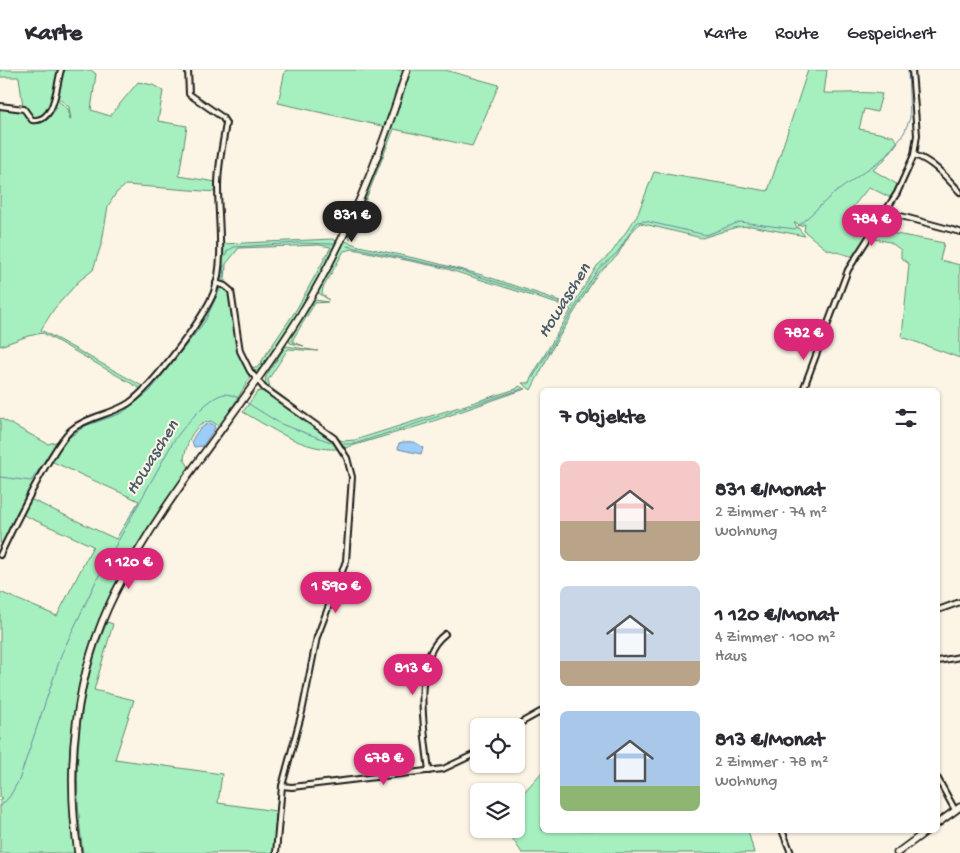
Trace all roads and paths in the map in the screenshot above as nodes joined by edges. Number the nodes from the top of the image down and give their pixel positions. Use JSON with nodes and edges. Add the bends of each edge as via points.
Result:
{"nodes":[{"id":1,"x":61,"y":70,"type":"edge"},
{"id":2,"x":188,"y":70,"type":"edge"},
{"id":3,"x":407,"y":70,"type":"edge"},
{"id":4,"x":912,"y":70,"type":"edge"},
{"id":5,"x":0,"y":106,"type":"edge"},
{"id":6,"x":914,"y":155,"type":"junction"},
{"id":7,"x":960,"y":192,"type":"edge"},
{"id":8,"x":886,"y":212,"type":"junction"},
{"id":9,"x":960,"y":232,"type":"edge"},
{"id":10,"x":216,"y":283,"type":"junction"},
{"id":11,"x":257,"y":380,"type":"junction"},
{"id":12,"x":804,"y":388,"type":"edge"},
{"id":13,"x":0,"y":555,"type":"edge"},
{"id":14,"x":960,"y":602,"type":"edge"},
{"id":15,"x":940,"y":609,"type":"edge"},
{"id":16,"x":445,"y":634,"type":"dead end"},
{"id":17,"x":960,"y":657,"type":"edge"},
{"id":18,"x":940,"y":661,"type":"edge"},
{"id":19,"x":540,"y":712,"type":"edge"},
{"id":20,"x":525,"y":720,"type":"edge"},
{"id":21,"x":470,"y":757,"type":"edge"},
{"id":22,"x":429,"y":771,"type":"junction"},
{"id":23,"x":940,"y":782,"type":"edge"},
{"id":24,"x":282,"y":786,"type":"junction"},
{"id":25,"x":958,"y":808,"type":"edge"},
{"id":26,"x":940,"y":822,"type":"edge"},
{"id":27,"x":783,"y":833,"type":"edge"},
{"id":28,"x":924,"y":833,"type":"edge"},
{"id":29,"x":78,"y":853,"type":"edge"},
{"id":30,"x":276,"y":853,"type":"edge"},
{"id":31,"x":791,"y":853,"type":"edge"},
{"id":32,"x":897,"y":853,"type":"edge"}],
"edges":[{"from":1,"to":5,"type":"street","via":[[54,100],[41,119],[32,120],[24,109]]},
{"from":2,"to":10,"type":"street","via":[[189,94],[226,123],[219,161],[220,242]]},
{"from":3,"to":11,"type":"street","via":[[382,148],[344,237],[318,286]]},
{"from":4,"to":6,"type":"street","via":[[917,135]]},
{"from":6,"to":7,"type":"street","via":[[926,160]]},
{"from":6,"to":8,"type":"street"},
{"from":8,"to":9,"type":"street"},
{"from":8,"to":12,"type":"street","via":[[848,270]]},
{"from":10,"to":11,"type":"street","via":[[230,291],[240,351]]},
{"from":10,"to":13,"type":"street","via":[[203,314],[144,390],[121,407],[77,426],[62,439],[23,505]]},
{"from":11,"to":24,"type":"street","via":[[336,440],[350,468],[353,486],[346,561],[317,637],[302,712]]},
{"from":11,"to":29,"type":"street","via":[[151,530],[125,574],[98,633],[82,693],[72,760]]},
{"from":14,"to":15,"type":"street"},
{"from":16,"to":22,"type":"street","via":[[431,654],[423,689]]},
{"from":17,"to":18,"type":"street"},
{"from":19,"to":20,"type":"street"},
{"from":21,"to":22,"type":"street","via":[[454,765]]},
{"from":22,"to":24,"type":"street","via":[[292,788]]},
{"from":23,"to":25,"type":"street"},
{"from":24,"to":30,"type":"street"},
{"from":25,"to":26,"type":"street"},
{"from":27,"to":31,"type":"street"},
{"from":28,"to":32,"type":"street"}]}
